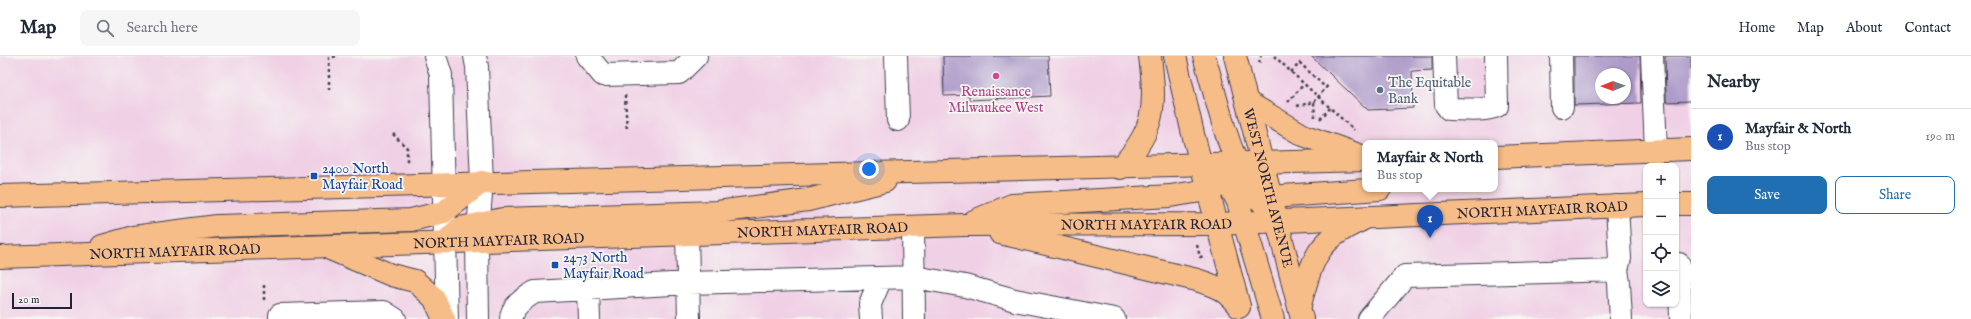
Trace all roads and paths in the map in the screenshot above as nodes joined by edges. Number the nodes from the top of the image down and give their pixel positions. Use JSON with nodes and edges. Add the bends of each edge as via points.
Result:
{"nodes":[{"id":1,"x":337,"y":56,"type":"edge"},
{"id":2,"x":435,"y":56,"type":"edge"},
{"id":3,"x":475,"y":56,"type":"edge"},
{"id":4,"x":587,"y":56,"type":"edge"},
{"id":5,"x":696,"y":56,"type":"edge"},
{"id":6,"x":896,"y":56,"type":"edge"},
{"id":7,"x":1150,"y":56,"type":"edge"},
{"id":8,"x":1175,"y":56,"type":"edge"},
{"id":9,"x":1204,"y":56,"type":"edge"},
{"id":10,"x":1235,"y":56,"type":"edge"},
{"id":11,"x":1274,"y":56,"type":"edge"},
{"id":12,"x":1444,"y":56,"type":"edge"},
{"id":13,"x":1496,"y":56,"type":"edge"},
{"id":14,"x":1561,"y":56,"type":"edge"},
{"id":15,"x":1652,"y":56,"type":"edge"},
{"id":16,"x":1291,"y":72,"type":"junction"},
{"id":17,"x":625,"y":74,"type":"junction"},
{"id":18,"x":1304,"y":84,"type":"junction"},
{"id":19,"x":1329,"y":84,"type":"dead end"},
{"id":20,"x":1326,"y":88,"type":"junction"},
{"id":21,"x":329,"y":90,"type":"dead end"},
{"id":22,"x":1318,"y":97,"type":"junction"},
{"id":23,"x":1247,"y":102,"type":"junction"},
{"id":24,"x":1314,"y":102,"type":"junction"},
{"id":25,"x":1285,"y":105,"type":"dead end"},
{"id":26,"x":1297,"y":106,"type":"dead end"},
{"id":27,"x":1562,"y":107,"type":"dead end"},
{"id":28,"x":1330,"y":108,"type":"junction"},
{"id":29,"x":1315,"y":118,"type":"dead end"},
{"id":30,"x":898,"y":120,"type":"dead end"},
{"id":31,"x":1319,"y":120,"type":"dead end"},
{"id":32,"x":626,"y":131,"type":"dead end"},
{"id":33,"x":1357,"y":133,"type":"dead end"},
{"id":34,"x":393,"y":134,"type":"dead end"},
{"id":35,"x":1691,"y":149,"type":"edge"},
{"id":36,"x":1656,"y":151,"type":"junction"},
{"id":37,"x":1362,"y":155,"type":"edge"},
{"id":38,"x":1537,"y":156,"type":"junction"},
{"id":39,"x":1498,"y":157,"type":"edge"},
{"id":40,"x":1362,"y":160,"type":"edge"},
{"id":41,"x":1262,"y":163,"type":"junction"},
{"id":42,"x":407,"y":165,"type":"dead end"},
{"id":43,"x":1201,"y":165,"type":"junction"},
{"id":44,"x":1120,"y":168,"type":"junction"},
{"id":45,"x":1498,"y":168,"type":"edge"},
{"id":46,"x":927,"y":171,"type":"junction"},
{"id":47,"x":482,"y":182,"type":"junction"},
{"id":48,"x":1231,"y":183,"type":"junction"},
{"id":49,"x":442,"y":184,"type":"junction"},
{"id":50,"x":1362,"y":190,"type":"edge"},
{"id":51,"x":0,"y":196,"type":"edge"},
{"id":52,"x":1265,"y":197,"type":"junction"},
{"id":53,"x":1679,"y":204,"type":"edge"},
{"id":54,"x":1691,"y":204,"type":"edge"},
{"id":55,"x":1643,"y":205,"type":"edge"},
{"id":56,"x":1617,"y":206,"type":"junction"},
{"id":57,"x":444,"y":212,"type":"junction"},
{"id":58,"x":1367,"y":219,"type":"junction"},
{"id":59,"x":1277,"y":222,"type":"junction"},
{"id":60,"x":1245,"y":223,"type":"junction"},
{"id":61,"x":1217,"y":224,"type":"junction"},
{"id":62,"x":964,"y":225,"type":"junction"},
{"id":63,"x":913,"y":227,"type":"junction"},
{"id":64,"x":478,"y":232,"type":"junction"},
{"id":65,"x":687,"y":234,"type":"junction"},
{"id":66,"x":445,"y":242,"type":"junction"},
{"id":67,"x":1197,"y":243,"type":"dead end"},
{"id":68,"x":323,"y":246,"type":"junction"},
{"id":69,"x":77,"y":255,"type":"junction"},
{"id":70,"x":1205,"y":256,"type":"dead end"},
{"id":71,"x":0,"y":257,"type":"edge"},
{"id":72,"x":1679,"y":264,"type":"dead end"},
{"id":73,"x":1617,"y":270,"type":"junction"},
{"id":74,"x":914,"y":277,"type":"junction"},
{"id":75,"x":881,"y":278,"type":"junction"},
{"id":76,"x":688,"y":283,"type":"junction"},
{"id":77,"x":588,"y":289,"type":"junction"},
{"id":78,"x":1240,"y":313,"type":"edge"},
{"id":79,"x":1301,"y":313,"type":"edge"},
{"id":80,"x":280,"y":319,"type":"edge"},
{"id":81,"x":395,"y":319,"type":"edge"},
{"id":82,"x":445,"y":319,"type":"edge"},
{"id":83,"x":478,"y":319,"type":"edge"},
{"id":84,"x":511,"y":319,"type":"edge"},
{"id":85,"x":589,"y":319,"type":"edge"},
{"id":86,"x":689,"y":319,"type":"edge"},
{"id":87,"x":871,"y":319,"type":"edge"},
{"id":88,"x":914,"y":319,"type":"edge"},
{"id":89,"x":1114,"y":319,"type":"edge"},
{"id":90,"x":1273,"y":319,"type":"edge"},
{"id":91,"x":1369,"y":319,"type":"edge"},
{"id":92,"x":1621,"y":319,"type":"edge"},
{"id":93,"x":1681,"y":319,"type":"edge"}],
"edges":[{"from":1,"to":21,"type":"path","via":[[329,58]]},
{"from":2,"to":49,"type":"lane","via":[[440,75]]},
{"from":3,"to":47,"type":"lane"},
{"from":4,"to":17,"type":"lane","via":[[603,75]]},
{"from":5,"to":17,"type":"lane","via":[[679,73]]},
{"from":6,"to":30,"type":"lane"},
{"from":7,"to":44,"type":"main road","via":[[1153,102],[1147,132]]},
{"from":8,"to":43,"type":"main road"},
{"from":9,"to":48,"type":"main road","via":[[1224,125]]},
{"from":10,"to":23,"type":"main road","name":"WEST NORTH AVENUE"},
{"from":11,"to":16,"type":"path"},
{"from":12,"to":13,"type":"lane","via":[[1446,106],[1449,109],[1487,109],[1496,106]]},
{"from":14,"to":27,"type":"lane"},
{"from":15,"to":36,"type":"lane"},
{"from":16,"to":18,"type":"path"},
{"from":16,"to":20,"type":"path","via":[[1300,63]]},
{"from":17,"to":32,"type":"path"},
{"from":18,"to":22,"type":"path"},
{"from":18,"to":25,"type":"path"},
{"from":19,"to":20,"type":"path"},
{"from":20,"to":22,"type":"path"},
{"from":22,"to":24,"type":"path"},
{"from":22,"to":28,"type":"path"},
{"from":23,"to":37,"type":"main road","via":[[1303,135]]},
{"from":23,"to":41,"type":"main road","name":"WEST NORTH AVENUE"},
{"from":24,"to":26,"type":"path"},
{"from":24,"to":29,"type":"path"},
{"from":28,"to":31,"type":"path"},
{"from":28,"to":33,"type":"path"},
{"from":34,"to":42,"type":"path","via":[[406,148]]},
{"from":35,"to":36,"type":"main road"},
{"from":36,"to":38,"type":"main road"},
{"from":38,"to":39,"type":"main road"},
{"from":38,"to":45,"type":"main road"},
{"from":40,"to":41,"type":"main road"},
{"from":41,"to":48,"type":"main road"},
{"from":41,"to":52,"type":"main road","name":"WEST NORTH AVENUE"},
{"from":43,"to":44,"type":"main road"},
{"from":43,"to":48,"type":"main road"},
{"from":43,"to":48,"type":"main road"},
{"from":44,"to":46,"type":"main road"},
{"from":46,"to":47,"type":"main road"},
{"from":46,"to":64,"type":"main road","via":[[808,200],[717,212],[529,217]]},
{"from":47,"to":49,"type":"main road"},
{"from":47,"to":57,"type":"main road"},
{"from":47,"to":64,"type":"lane"},
{"from":48,"to":52,"type":"main road"},
{"from":48,"to":60,"type":"main road"},
{"from":48,"to":61,"type":"main road"},
{"from":48,"to":61,"type":"main road"},
{"from":48,"to":62,"type":"main road","via":[[1170,196],[1012,205]]},
{"from":49,"to":51,"type":"main road"},
{"from":49,"to":57,"type":"lane"},
{"from":50,"to":52,"type":"main road"},
{"from":52,"to":59,"type":"main road","name":"WEST NORTH AVENUE"},
{"from":53,"to":54,"type":"main road"},
{"from":55,"to":56,"type":"main road","name":"NORTH MAYFAIR ROAD"},
{"from":56,"to":58,"type":"main road","name":"NORTH MAYFAIR ROAD"},
{"from":56,"to":73,"type":"lane","via":[[1620,258]]},
{"from":57,"to":66,"type":"lane"},
{"from":57,"to":69,"type":"main road","via":[[411,220],[218,226],[133,237]]},
{"from":58,"to":59,"type":"main road","name":"NORTH MAYFAIR ROAD"},
{"from":58,"to":79,"type":"main road","via":[[1342,229],[1327,240],[1308,274]]},
{"from":59,"to":60,"type":"main road","name":"NORTH MAYFAIR ROAD"},
{"from":59,"to":79,"type":"main road","name":"WEST NORTH AVENUE"},
{"from":60,"to":61,"type":"main road","name":"NORTH MAYFAIR ROAD"},
{"from":60,"to":90,"type":"main road"},
{"from":61,"to":62,"type":"main road","name":"NORTH MAYFAIR ROAD"},
{"from":61,"to":78,"type":"main road"},
{"from":62,"to":63,"type":"main road","name":"NORTH MAYFAIR ROAD"},
{"from":62,"to":78,"type":"main road","via":[[1197,280],[1229,293]]},
{"from":63,"to":65,"type":"main road","name":"NORTH MAYFAIR ROAD"},
{"from":63,"to":74,"type":"lane"},
{"from":64,"to":65,"type":"main road","name":"NORTH MAYFAIR ROAD"},
{"from":64,"to":66,"type":"main road","via":[[460,228]]},
{"from":64,"to":83,"type":"lane"},
{"from":65,"to":76,"type":"lane"},
{"from":66,"to":68,"type":"main road","name":"NORTH MAYFAIR ROAD"},
{"from":66,"to":82,"type":"lane"},
{"from":67,"to":70,"type":"path","via":[[1200,257]]},
{"from":68,"to":69,"type":"main road","name":"NORTH MAYFAIR ROAD"},
{"from":68,"to":82,"type":"main road","via":[[391,275],[415,281],[434,298]]},
{"from":69,"to":71,"type":"main road","name":"NORTH MAYFAIR ROAD"},
{"from":72,"to":93,"type":"lane"},
{"from":73,"to":91,"type":"lane","via":[[1405,276]]},
{"from":73,"to":92,"type":"lane"},
{"from":74,"to":75,"type":"lane"},
{"from":74,"to":88,"type":"lane"},
{"from":74,"to":89,"type":"lane"},
{"from":75,"to":76,"type":"lane"},
{"from":75,"to":87,"type":"lane","via":[[870,304]]},
{"from":76,"to":77,"type":"lane"},
{"from":76,"to":86,"type":"lane"},
{"from":77,"to":84,"type":"lane","via":[[535,292],[521,299],[511,314]]},
{"from":77,"to":85,"type":"lane"},
{"from":80,"to":81,"type":"lane","via":[[280,315],[384,312]]}]}
